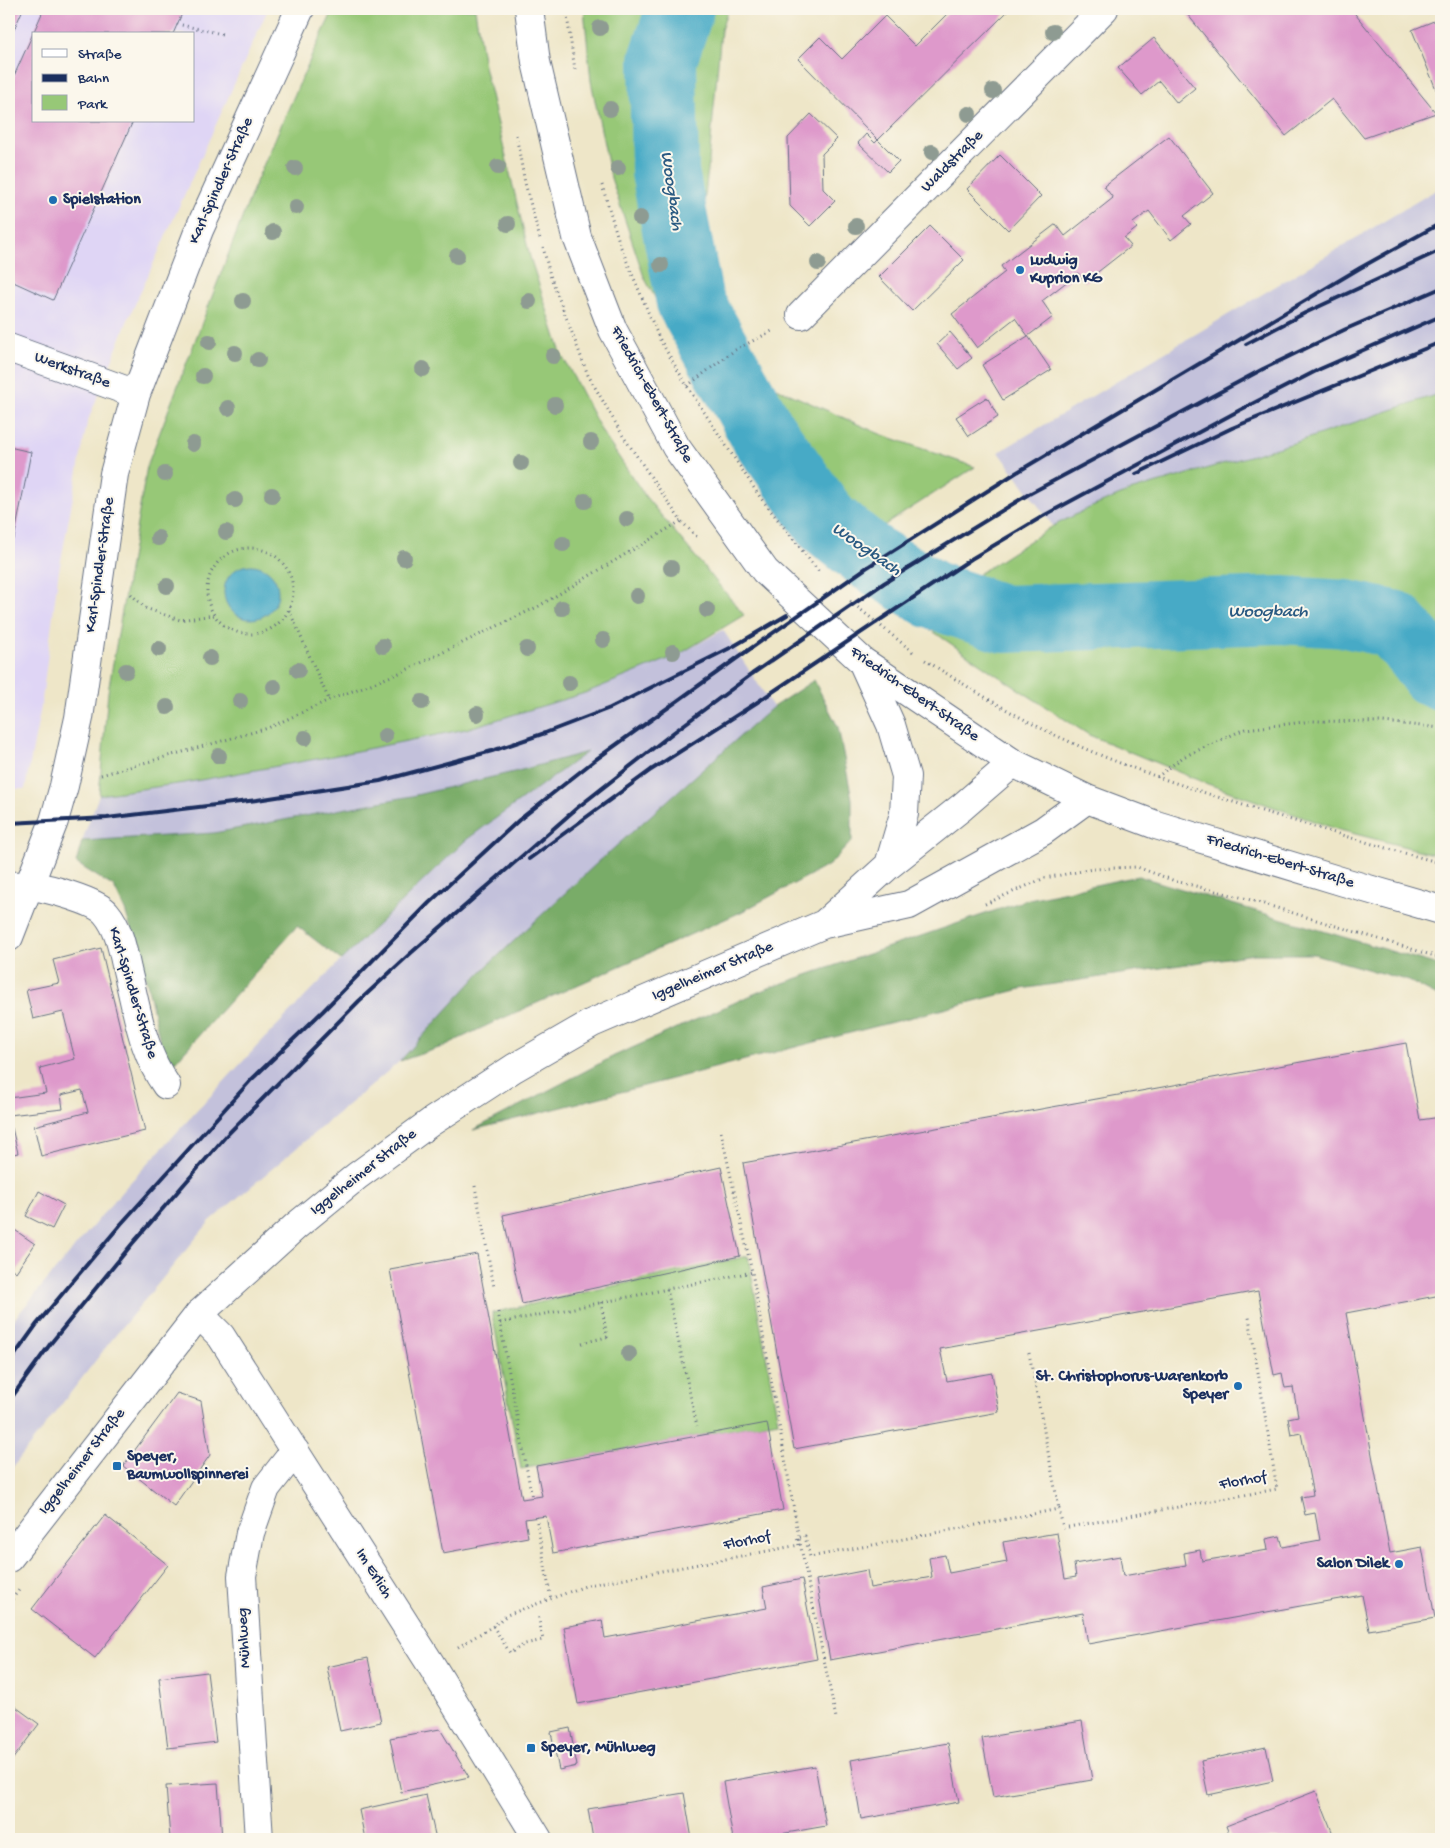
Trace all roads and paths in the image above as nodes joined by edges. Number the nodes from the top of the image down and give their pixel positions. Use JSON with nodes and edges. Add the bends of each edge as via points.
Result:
{"nodes":[{"id":1,"x":300,"y":9,"type":"edge"},
{"id":2,"x":529,"y":9,"type":"edge"},
{"id":3,"x":566,"y":9,"type":"edge"},
{"id":4,"x":1104,"y":9,"type":"edge"},
{"id":5,"x":177,"y":24,"type":"dead end"},
{"id":6,"x":222,"y":34,"type":"dead end"},
{"id":7,"x":576,"y":77,"type":"dead end"},
{"id":8,"x":516,"y":134,"type":"dead end"},
{"id":9,"x":600,"y":180,"type":"dead end"},
{"id":10,"x":801,"y":315,"type":"joint"},
{"id":11,"x":9,"y":348,"type":"edge"},
{"id":12,"x":687,"y":386,"type":"junction"},
{"id":13,"x":136,"y":394,"type":"junction"},
{"id":14,"x":682,"y":521,"type":"junction"},
{"id":15,"x":702,"y":542,"type":"dead end"},
{"id":16,"x":100,"y":563,"type":"junction"},
{"id":17,"x":821,"y":575,"type":"dead end"},
{"id":18,"x":849,"y":600,"type":"dead end"},
{"id":19,"x":289,"y":610,"type":"junction"},
{"id":20,"x":214,"y":615,"type":"junction"},
{"id":21,"x":915,"y":654,"type":"dead end"},
{"id":22,"x":923,"y":659,"type":"dead end"},
{"id":23,"x":862,"y":661,"type":"junction"},
{"id":24,"x":329,"y":700,"type":"junction"},
{"id":25,"x":1441,"y":728,"type":"edge"},
{"id":26,"x":1013,"y":763,"type":"junction"},
{"id":27,"x":1157,"y":777,"type":"junction"},
{"id":28,"x":64,"y":786,"type":"junction"},
{"id":29,"x":1087,"y":799,"type":"junction"},
{"id":30,"x":1441,"y":863,"type":"edge"},
{"id":31,"x":889,"y":865,"type":"junction"},
{"id":32,"x":20,"y":886,"type":"edge"},
{"id":33,"x":978,"y":906,"type":"dead end"},
{"id":34,"x":1441,"y":910,"type":"edge"},
{"id":35,"x":824,"y":924,"type":"junction"},
{"id":36,"x":9,"y":937,"type":"edge"},
{"id":37,"x":1441,"y":958,"type":"edge"},
{"id":38,"x":166,"y":1085,"type":"dead end"},
{"id":39,"x":721,"y":1132,"type":"dead end"},
{"id":40,"x":475,"y":1186,"type":"dead end"},
{"id":41,"x":752,"y":1272,"type":"junction"},
{"id":42,"x":494,"y":1287,"type":"dead end"},
{"id":43,"x":667,"y":1289,"type":"junction"},
{"id":44,"x":600,"y":1302,"type":"junction"},
{"id":45,"x":498,"y":1312,"type":"dead end"},
{"id":46,"x":200,"y":1314,"type":"junction"},
{"id":47,"x":1249,"y":1318,"type":"dead end"},
{"id":48,"x":500,"y":1323,"type":"junction"},
{"id":49,"x":582,"y":1343,"type":"dead end"},
{"id":50,"x":1029,"y":1353,"type":"dead end"},
{"id":51,"x":697,"y":1426,"type":"dead end"},
{"id":52,"x":295,"y":1451,"type":"junction"},
{"id":53,"x":532,"y":1498,"type":"dead end"},
{"id":54,"x":1059,"y":1509,"type":"junction"},
{"id":55,"x":536,"y":1517,"type":"dead end"},
{"id":56,"x":799,"y":1538,"type":"junction"},
{"id":57,"x":9,"y":1558,"type":"edge"},
{"id":58,"x":20,"y":1588,"type":"dead end"},
{"id":59,"x":551,"y":1599,"type":"junction"},
{"id":60,"x":9,"y":1603,"type":"edge"},
{"id":61,"x":538,"y":1614,"type":"dead end"},
{"id":62,"x":493,"y":1626,"type":"junction"},
{"id":63,"x":430,"y":1664,"type":"junction"},
{"id":64,"x":836,"y":1718,"type":"dead end"},
{"id":65,"x":259,"y":1839,"type":"edge"},
{"id":66,"x":538,"y":1839,"type":"edge"}],
"edges":[{"from":1,"to":13,"type":"main road","name":"Karl-Spindler-Straße","via":[[199,230]]},
{"from":2,"to":23,"type":"main road","name":"Friedrich-Ebert-Straße","via":[[536,62],[577,237],[613,330],[676,447],[765,571]]},
{"from":3,"to":7,"type":"path"},
{"from":4,"to":10,"type":"main road","name":"Waldstraße"},
{"from":5,"to":6,"type":"path"},
{"from":8,"to":14,"type":"path","via":[[525,182],[550,275],[588,375],[623,436]]},
{"from":9,"to":12,"type":"path","via":[[620,245],[644,304],[659,338]]},
{"from":10,"to":12,"type":"path","via":[[735,350]]},
{"from":11,"to":13,"type":"main road","name":"Werkstraße"},
{"from":12,"to":17,"type":"path","via":[[760,497]]},
{"from":13,"to":16,"type":"main road","name":"Karl-Spindler-Straße","via":[[114,474]]},
{"from":14,"to":15,"type":"path"},
{"from":14,"to":24,"type":"path","via":[[539,606],[402,672]]},
{"from":16,"to":20,"type":"path","via":[[145,608],[180,620]]},
{"from":16,"to":28,"type":"main road","name":"Karl-Spindler-Straße","via":[[79,718]]},
{"from":18,"to":21,"type":"path"},
{"from":19,"to":20,"type":"path","via":[[273,628],[248,634],[230,630]]},
{"from":19,"to":20,"type":"path","via":[[294,586],[280,559],[264,549],[242,548],[228,554],[211,571],[207,590]]},
{"from":19,"to":24,"type":"path"},
{"from":22,"to":27,"type":"path","via":[[1024,720]]},
{"from":23,"to":26,"type":"main road","name":"Friedrich-Ebert-Straße"},
{"from":23,"to":31,"type":"main road","via":[[891,725],[906,776],[904,814]]},
{"from":24,"to":28,"type":"path","via":[[268,728]]},
{"from":25,"to":27,"type":"path","via":[[1383,722],[1313,721],[1245,729],[1183,757]]},
{"from":26,"to":29,"type":"main road","name":"Friedrich-Ebert-Straße"},
{"from":26,"to":31,"type":"main road","name":"Iggelheimer Straße"},
{"from":27,"to":30,"type":"path","via":[[1334,834]]},
{"from":28,"to":32,"type":"main road","name":"Karl-Spindler-Straße","via":[[54,821]]},
{"from":29,"to":34,"type":"main road","name":"Friedrich-Ebert-Straße","via":[[1156,825]]},
{"from":29,"to":35,"type":"main road","name":"Iggelheimer Straße","via":[[1043,831],[909,905]]},
{"from":31,"to":35,"type":"main road","name":"Iggelheimer Straße"},
{"from":32,"to":36,"type":"main road"},
{"from":32,"to":38,"type":"main road","name":"Karl-Spindler-Straße","via":[[87,901],[106,912],[122,949],[145,1045],[156,1072]]},
{"from":33,"to":37,"type":"path","via":[[1045,878],[1093,869],[1137,867],[1175,881],[1244,898]]},
{"from":35,"to":46,"type":"main road","name":"Iggelheimer Straße","via":[[592,1023],[514,1068],[430,1122],[357,1176],[296,1226]]},
{"from":39,"to":41,"type":"path"},
{"from":40,"to":42,"type":"path"},
{"from":41,"to":43,"type":"path"},
{"from":41,"to":56,"type":"path"},
{"from":43,"to":44,"type":"path"},
{"from":43,"to":51,"type":"path"},
{"from":44,"to":48,"type":"path"},
{"from":44,"to":49,"type":"path","via":[[607,1336]]},
{"from":45,"to":48,"type":"path"},
{"from":46,"to":52,"type":"main road","name":"Im Erlich","via":[[221,1336]]},
{"from":46,"to":57,"type":"main road","name":"Iggelheimer Straße"},
{"from":47,"to":54,"type":"path","name":"Florhof","via":[[1277,1489],[1063,1528]]},
{"from":48,"to":53,"type":"path"},
{"from":50,"to":54,"type":"path","name":"Florhof"},
{"from":52,"to":63,"type":"main road","name":"Im Erlich"},
{"from":52,"to":65,"type":"main road","name":"Mühlweg","via":[[266,1488],[250,1533],[242,1576]]},
{"from":54,"to":56,"type":"path","via":[[810,1557],[805,1536]]},
{"from":55,"to":59,"type":"path"},
{"from":56,"to":59,"type":"path","name":"Florhof","via":[[799,1545],[588,1585]]},
{"from":56,"to":64,"type":"path"},
{"from":58,"to":60,"type":"path"},
{"from":59,"to":62,"type":"path","name":"Florhof","via":[[507,1615]]},
{"from":61,"to":62,"type":"path","via":[[543,1640],[525,1644],[510,1653]]},
{"from":62,"to":63,"type":"path","name":"Florhof"},
{"from":63,"to":66,"type":"main road","name":"Im Erlich"}]}
